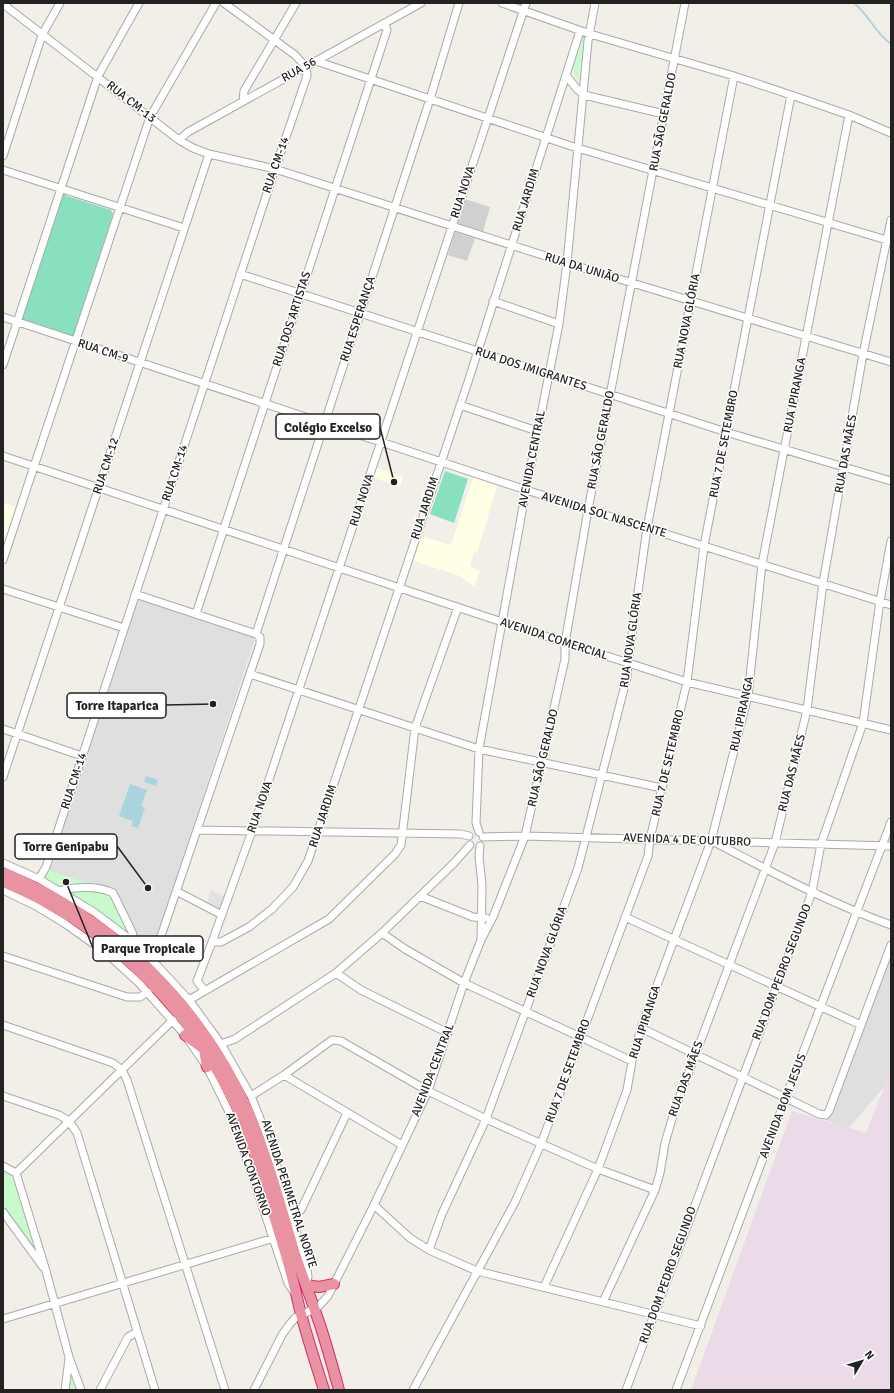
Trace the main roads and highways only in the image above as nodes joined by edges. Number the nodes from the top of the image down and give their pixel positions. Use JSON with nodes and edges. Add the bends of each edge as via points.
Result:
{"nodes":[{"id":1,"x":3,"y":872,"type":"edge"},
{"id":2,"x":3,"y":882,"type":"edge"},
{"id":3,"x":36,"y":906,"type":"road end"},
{"id":4,"x":62,"y":913,"type":"junction"},
{"id":5,"x":76,"y":922,"type":"junction"},
{"id":6,"x":87,"y":938,"type":"road end"},
{"id":7,"x":185,"y":1035,"type":"road end"},
{"id":8,"x":204,"y":1049,"type":"junction"},
{"id":9,"x":207,"y":1068,"type":"road end"},
{"id":10,"x":334,"y":1284,"type":"road end"},
{"id":11,"x":306,"y":1285,"type":"junction"},
{"id":12,"x":324,"y":1390,"type":"edge"},
{"id":13,"x":339,"y":1390,"type":"edge"}],
"edges":[{"from":1,"to":11,"type":"highway","name":"AVENIDA PERIMETRAL NORTE","via":[[45,891],[100,926],[156,975],[200,1028],[235,1084],[248,1113],[261,1145]]},
{"from":2,"to":4,"type":"highway","name":"AVENIDA PERIMETRAL NORTE"},
{"from":3,"to":4,"type":"highway"},
{"from":4,"to":5,"type":"highway","name":"AVENIDA PERIMETRAL NORTE"},
{"from":5,"to":6,"type":"highway"},
{"from":5,"to":8,"type":"highway","name":"AVENIDA PERIMETRAL NORTE","via":[[145,977],[172,1005]]},
{"from":7,"to":8,"type":"highway"},
{"from":8,"to":9,"type":"highway"},
{"from":8,"to":12,"type":"highway","name":"AVENIDA PERIMETRAL NORTE","via":[[224,1082],[246,1130],[282,1240]]},
{"from":10,"to":11,"type":"highway","via":[[319,1287]]},
{"from":11,"to":13,"type":"highway","name":"AVENIDA PERIMETRAL NORTE"}]}
